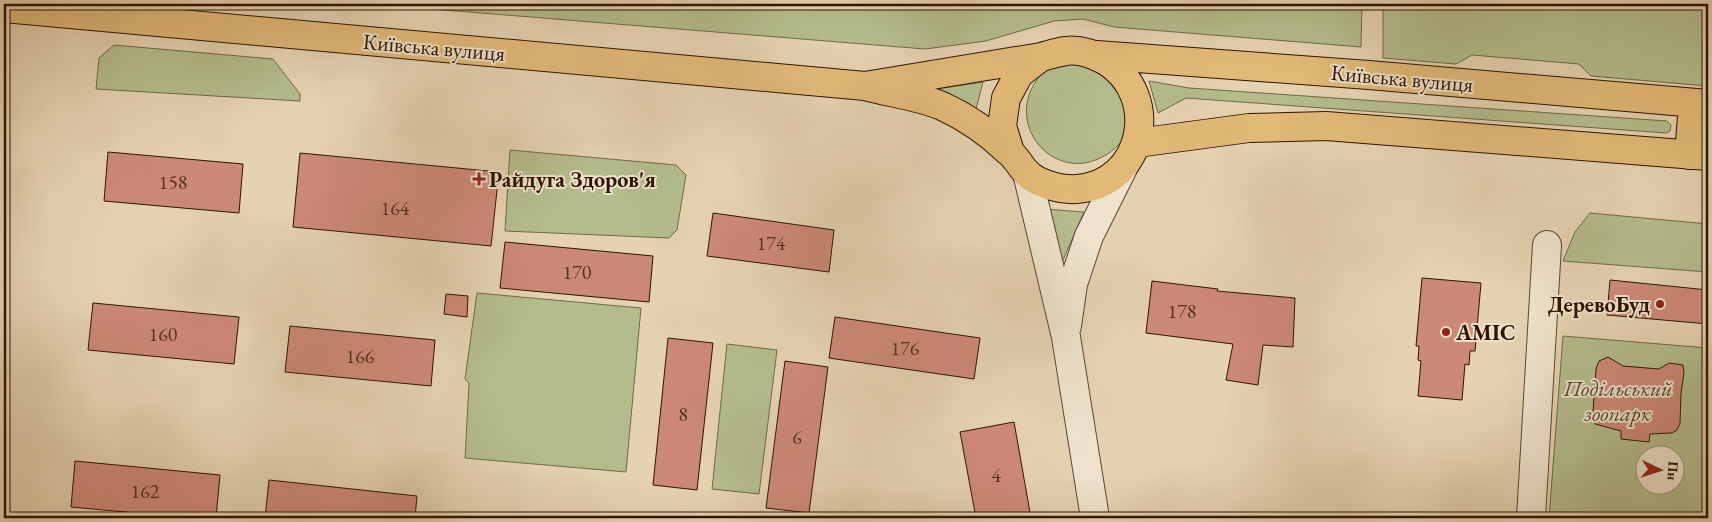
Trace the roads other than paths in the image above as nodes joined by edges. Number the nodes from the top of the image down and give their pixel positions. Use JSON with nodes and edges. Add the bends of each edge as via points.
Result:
{"nodes":[{"id":1,"x":4,"y":8,"type":"edge"},
{"id":2,"x":1096,"y":55,"type":"junction"},
{"id":3,"x":1041,"y":58,"type":"junction"},
{"id":4,"x":865,"y":86,"type":"junction"},
{"id":5,"x":1701,"y":104,"type":"edge"},
{"id":6,"x":1010,"y":152,"type":"junction"},
{"id":7,"x":1131,"y":153,"type":"junction"},
{"id":8,"x":1698,"y":155,"type":"edge"},
{"id":9,"x":1027,"y":173,"type":"junction"},
{"id":10,"x":1546,"y":246,"type":"dead end"},
{"id":11,"x":1066,"y":337,"type":"junction"},
{"id":12,"x":1094,"y":518,"type":"edge"},
{"id":13,"x":1531,"y":518,"type":"edge"}],
"edges":[{"from":1,"to":4,"type":"main road","name":"Київська вулиця"},
{"from":2,"to":3,"type":"main road","via":[[1068,50]]},
{"from":2,"to":5,"type":"main road","name":"Київська вулиця"},
{"from":2,"to":7,"type":"main road","via":[[1119,69],[1134,90],[1141,116]]},
{"from":3,"to":4,"type":"main road"},
{"from":3,"to":6,"type":"main road","via":[[1019,74],[1006,98],[1002,126]]},
{"from":4,"to":6,"type":"main road","via":[[941,106],[978,126]]},
{"from":5,"to":8,"type":"main road"},
{"from":6,"to":9,"type":"main road"},
{"from":7,"to":8,"type":"main road","via":[[1250,128],[1326,126]]},
{"from":7,"to":9,"type":"main road","via":[[1104,181],[1078,189],[1050,186]]},
{"from":7,"to":11,"type":"street","via":[[1089,236],[1073,284]]},
{"from":9,"to":11,"type":"street"},
{"from":10,"to":13,"type":"street"},
{"from":11,"to":12,"type":"street"}]}
